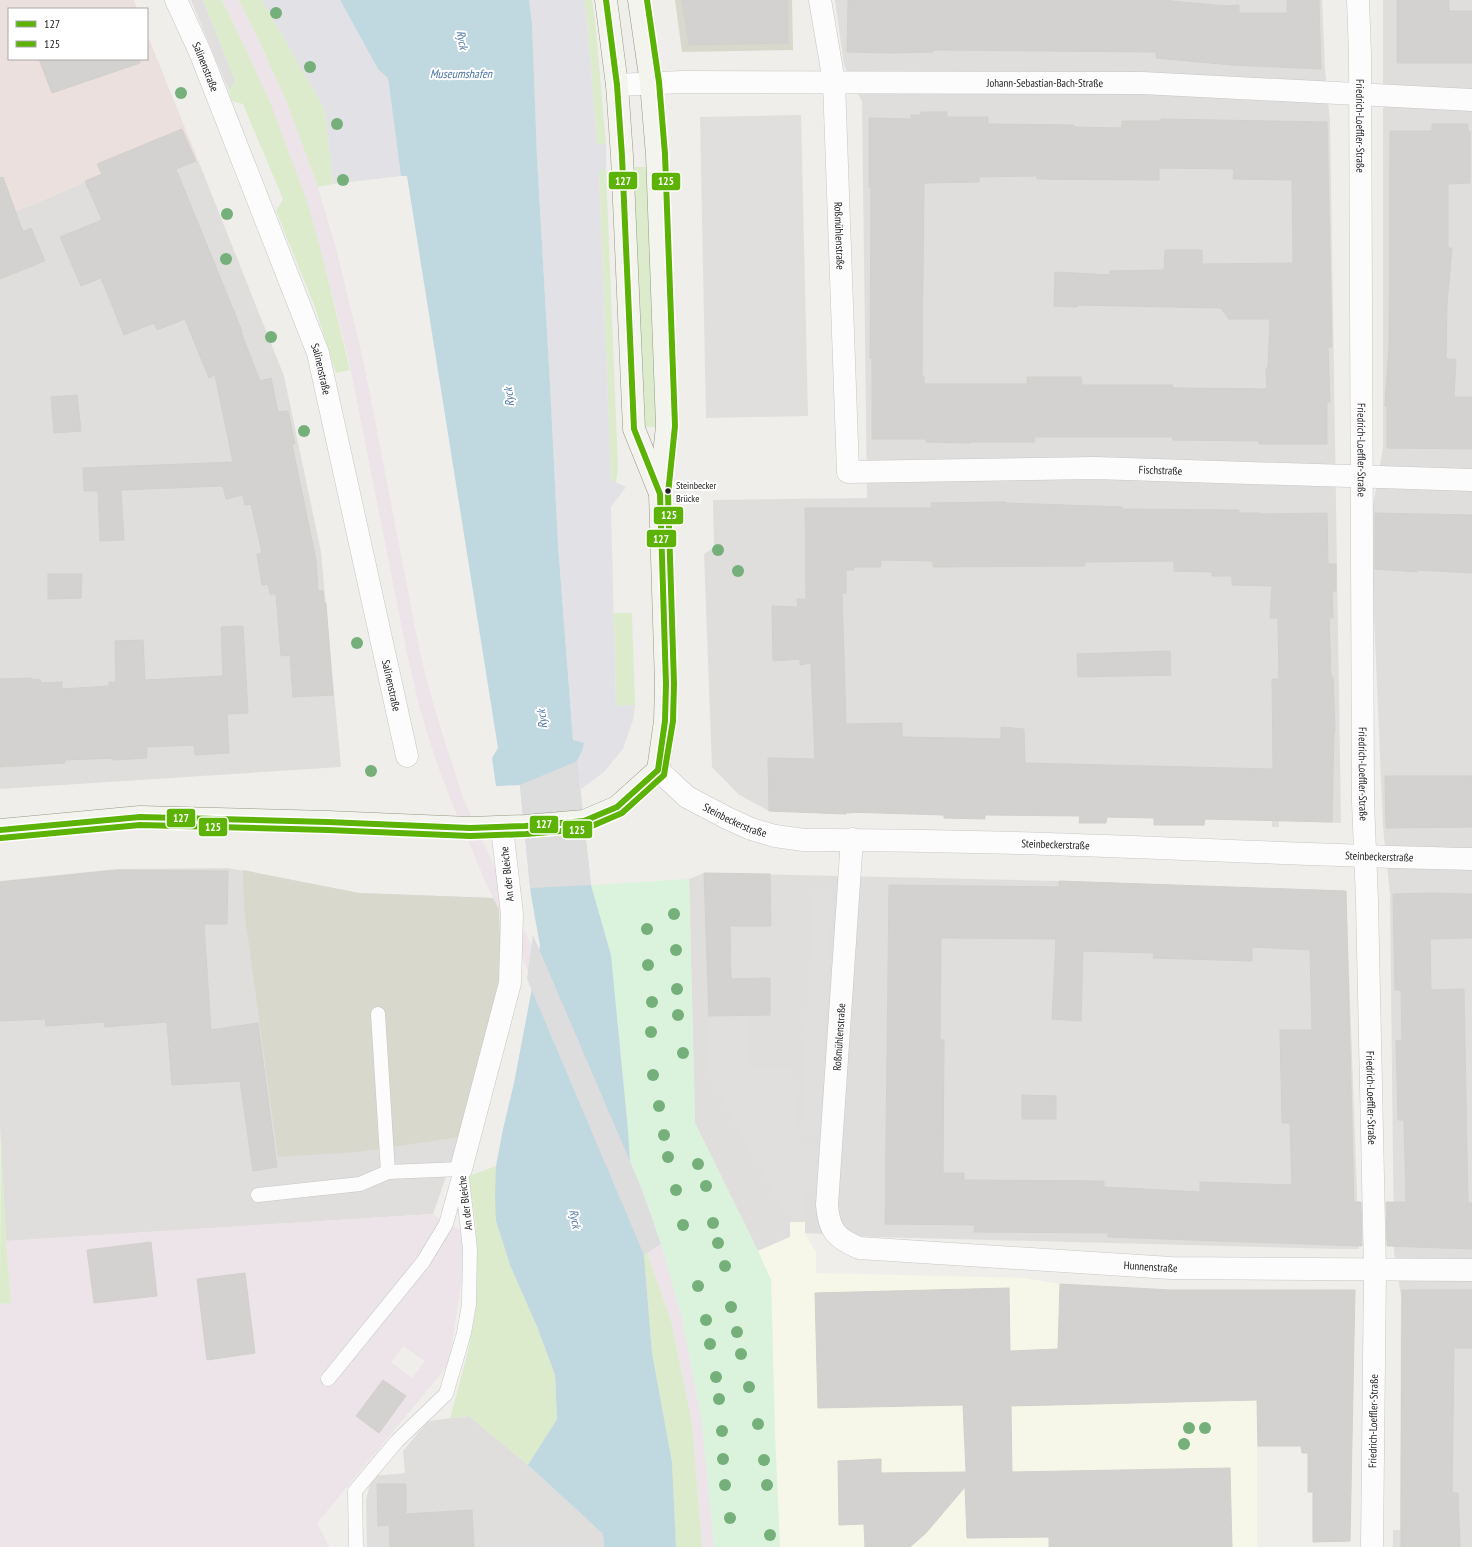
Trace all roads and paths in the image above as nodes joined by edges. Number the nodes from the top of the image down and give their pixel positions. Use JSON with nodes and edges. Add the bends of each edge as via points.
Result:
{"nodes":[{"id":1,"x":176,"y":0,"type":"edge"},
{"id":2,"x":606,"y":0,"type":"edge"},
{"id":3,"x":639,"y":0,"type":"edge"},
{"id":4,"x":820,"y":0,"type":"edge"},
{"id":5,"x":1358,"y":0,"type":"edge"},
{"id":6,"x":834,"y":82,"type":"junction"},
{"id":7,"x":651,"y":83,"type":"junction"},
{"id":8,"x":617,"y":85,"type":"junction"},
{"id":9,"x":1359,"y":95,"type":"junction"},
{"id":10,"x":1472,"y":100,"type":"edge"},
{"id":11,"x":848,"y":472,"type":"joint"},
{"id":12,"x":1362,"y":477,"type":"junction"},
{"id":13,"x":1472,"y":480,"type":"edge"},
{"id":14,"x":660,"y":494,"type":"junction"},
{"id":15,"x":407,"y":756,"type":"dead end"},
{"id":16,"x":658,"y":770,"type":"junction"},
{"id":17,"x":502,"y":828,"type":"junction"},
{"id":18,"x":0,"y":830,"type":"edge"},
{"id":19,"x":852,"y":839,"type":"junction"},
{"id":20,"x":1364,"y":856,"type":"junction"},
{"id":21,"x":1472,"y":859,"type":"edge"},
{"id":22,"x":378,"y":1014,"type":"dead end"},
{"id":23,"x":461,"y":1169,"type":"junction"},
{"id":24,"x":388,"y":1172,"type":"junction"},
{"id":25,"x":258,"y":1195,"type":"dead end"},
{"id":26,"x":836,"y":1233,"type":"joint"},
{"id":27,"x":1375,"y":1270,"type":"junction"},
{"id":28,"x":1472,"y":1270,"type":"edge"},
{"id":29,"x":328,"y":1379,"type":"dead end"},
{"id":30,"x":356,"y":1547,"type":"edge"},
{"id":31,"x":1372,"y":1547,"type":"edge"}],
"edges":[{"from":1,"to":15,"type":"street","name":"Salinenstraße","via":[[200,52],[318,352]]},
{"from":2,"to":8,"type":"main road"},
{"from":3,"to":7,"type":"main road"},
{"from":4,"to":6,"type":"street","name":"Roßmühlenstraße"},
{"from":5,"to":9,"type":"street","name":"Friedrich-Loeffler-Straße"},
{"from":6,"to":7,"type":"street","name":"Johann-Sebastian-Bach-Straße"},
{"from":6,"to":9,"type":"street","name":"Johann-Sebastian-Bach-Straße","via":[[1142,83]]},
{"from":6,"to":11,"type":"street","name":"Roßmühlenstraße"},
{"from":7,"to":8,"type":"street","name":"Johann-Sebastian-Bach-Straße"},
{"from":7,"to":14,"type":"main road","via":[[657,155],[667,426]]},
{"from":8,"to":14,"type":"main road","via":[[634,429]]},
{"from":9,"to":10,"type":"street","name":"Johann-Sebastian-Bach-Straße"},
{"from":9,"to":12,"type":"street","name":"Friedrich-Loeffler-Straße"},
{"from":11,"to":12,"type":"street","name":"Fischstraße","via":[[1095,468]]},
{"from":12,"to":13,"type":"street","name":"Fischstraße"},
{"from":12,"to":20,"type":"street","name":"Friedrich-Loeffler-Straße"},
{"from":14,"to":16,"type":"main road","via":[[666,684],[665,721]]},
{"from":16,"to":17,"type":"main road","via":[[617,807],[584,821]]},
{"from":16,"to":19,"type":"street","name":"Steinbeckerstraße","via":[[687,797],[751,829],[804,840]]},
{"from":17,"to":18,"type":"main road","via":[[140,818]]},
{"from":17,"to":23,"type":"street","name":"An der Bleiche","via":[[512,914],[510,983]]},
{"from":19,"to":20,"type":"street","name":"Steinbeckerstraße","via":[[1034,843]]},
{"from":19,"to":26,"type":"street","name":"Roßmühlenstraße","via":[[824,1170],[828,1220]]},
{"from":20,"to":21,"type":"street","name":"Steinbeckerstraße"},
{"from":20,"to":27,"type":"street","name":"Friedrich-Loeffler-Straße"},
{"from":22,"to":24,"type":"lane"},
{"from":23,"to":24,"type":"lane"},
{"from":23,"to":29,"type":"lane","via":[[446,1224],[423,1262]]},
{"from":23,"to":30,"type":"lane","name":"An der Bleiche","via":[[470,1249],[469,1304],[464,1333],[446,1394],[397,1441],[355,1491]]},
{"from":24,"to":25,"type":"lane","via":[[360,1184]]},
{"from":26,"to":27,"type":"street","name":"Hunnenstraße","via":[[844,1242],[859,1248],[964,1256],[1171,1268]]},
{"from":27,"to":28,"type":"street","name":"Hunnenstraße"},
{"from":27,"to":31,"type":"street","name":"Friedrich-Loeffler-Straße"}]}
